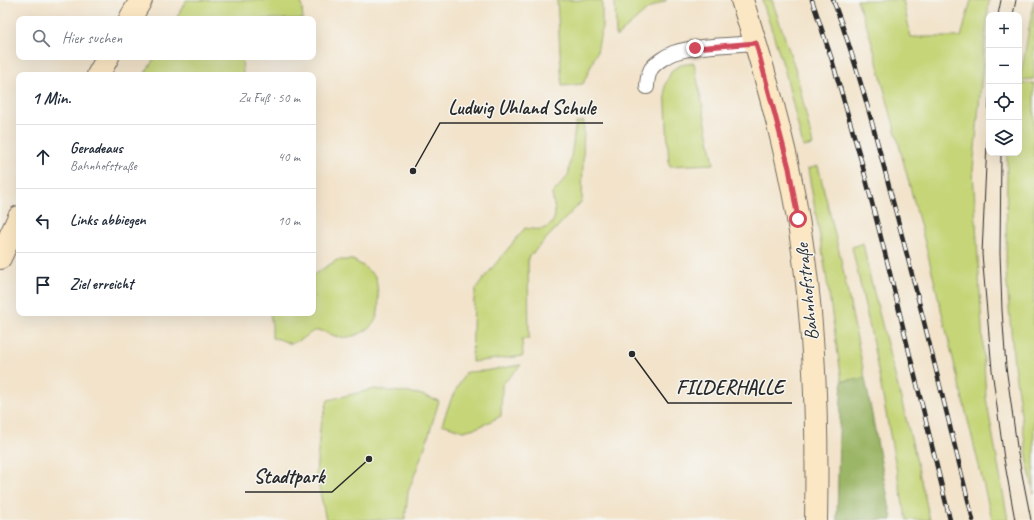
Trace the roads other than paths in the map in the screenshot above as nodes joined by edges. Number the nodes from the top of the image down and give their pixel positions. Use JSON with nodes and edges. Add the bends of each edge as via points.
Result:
{"nodes":[{"id":1,"x":141,"y":0,"type":"edge"},
{"id":2,"x":742,"y":0,"type":"edge"},
{"id":3,"x":132,"y":16,"type":"edge"},
{"id":4,"x":756,"y":43,"type":"junction"},
{"id":5,"x":106,"y":60,"type":"edge"},
{"id":6,"x":100,"y":72,"type":"edge"},
{"id":7,"x":647,"y":87,"type":"dead end"},
{"id":8,"x":16,"y":223,"type":"edge"},
{"id":9,"x":0,"y":258,"type":"edge"},
{"id":10,"x":816,"y":520,"type":"edge"}],
"edges":[{"from":1,"to":3,"type":"street"},
{"from":2,"to":4,"type":"street","name":"Bahnhofstraße"},
{"from":4,"to":7,"type":"lane","via":[[695,48],[672,53],[652,68],[647,79]]},
{"from":4,"to":10,"type":"street","name":"Bahnhofstraße","via":[[789,168],[805,265],[816,405]]},
{"from":5,"to":6,"type":"street"},
{"from":8,"to":9,"type":"street"}]}
